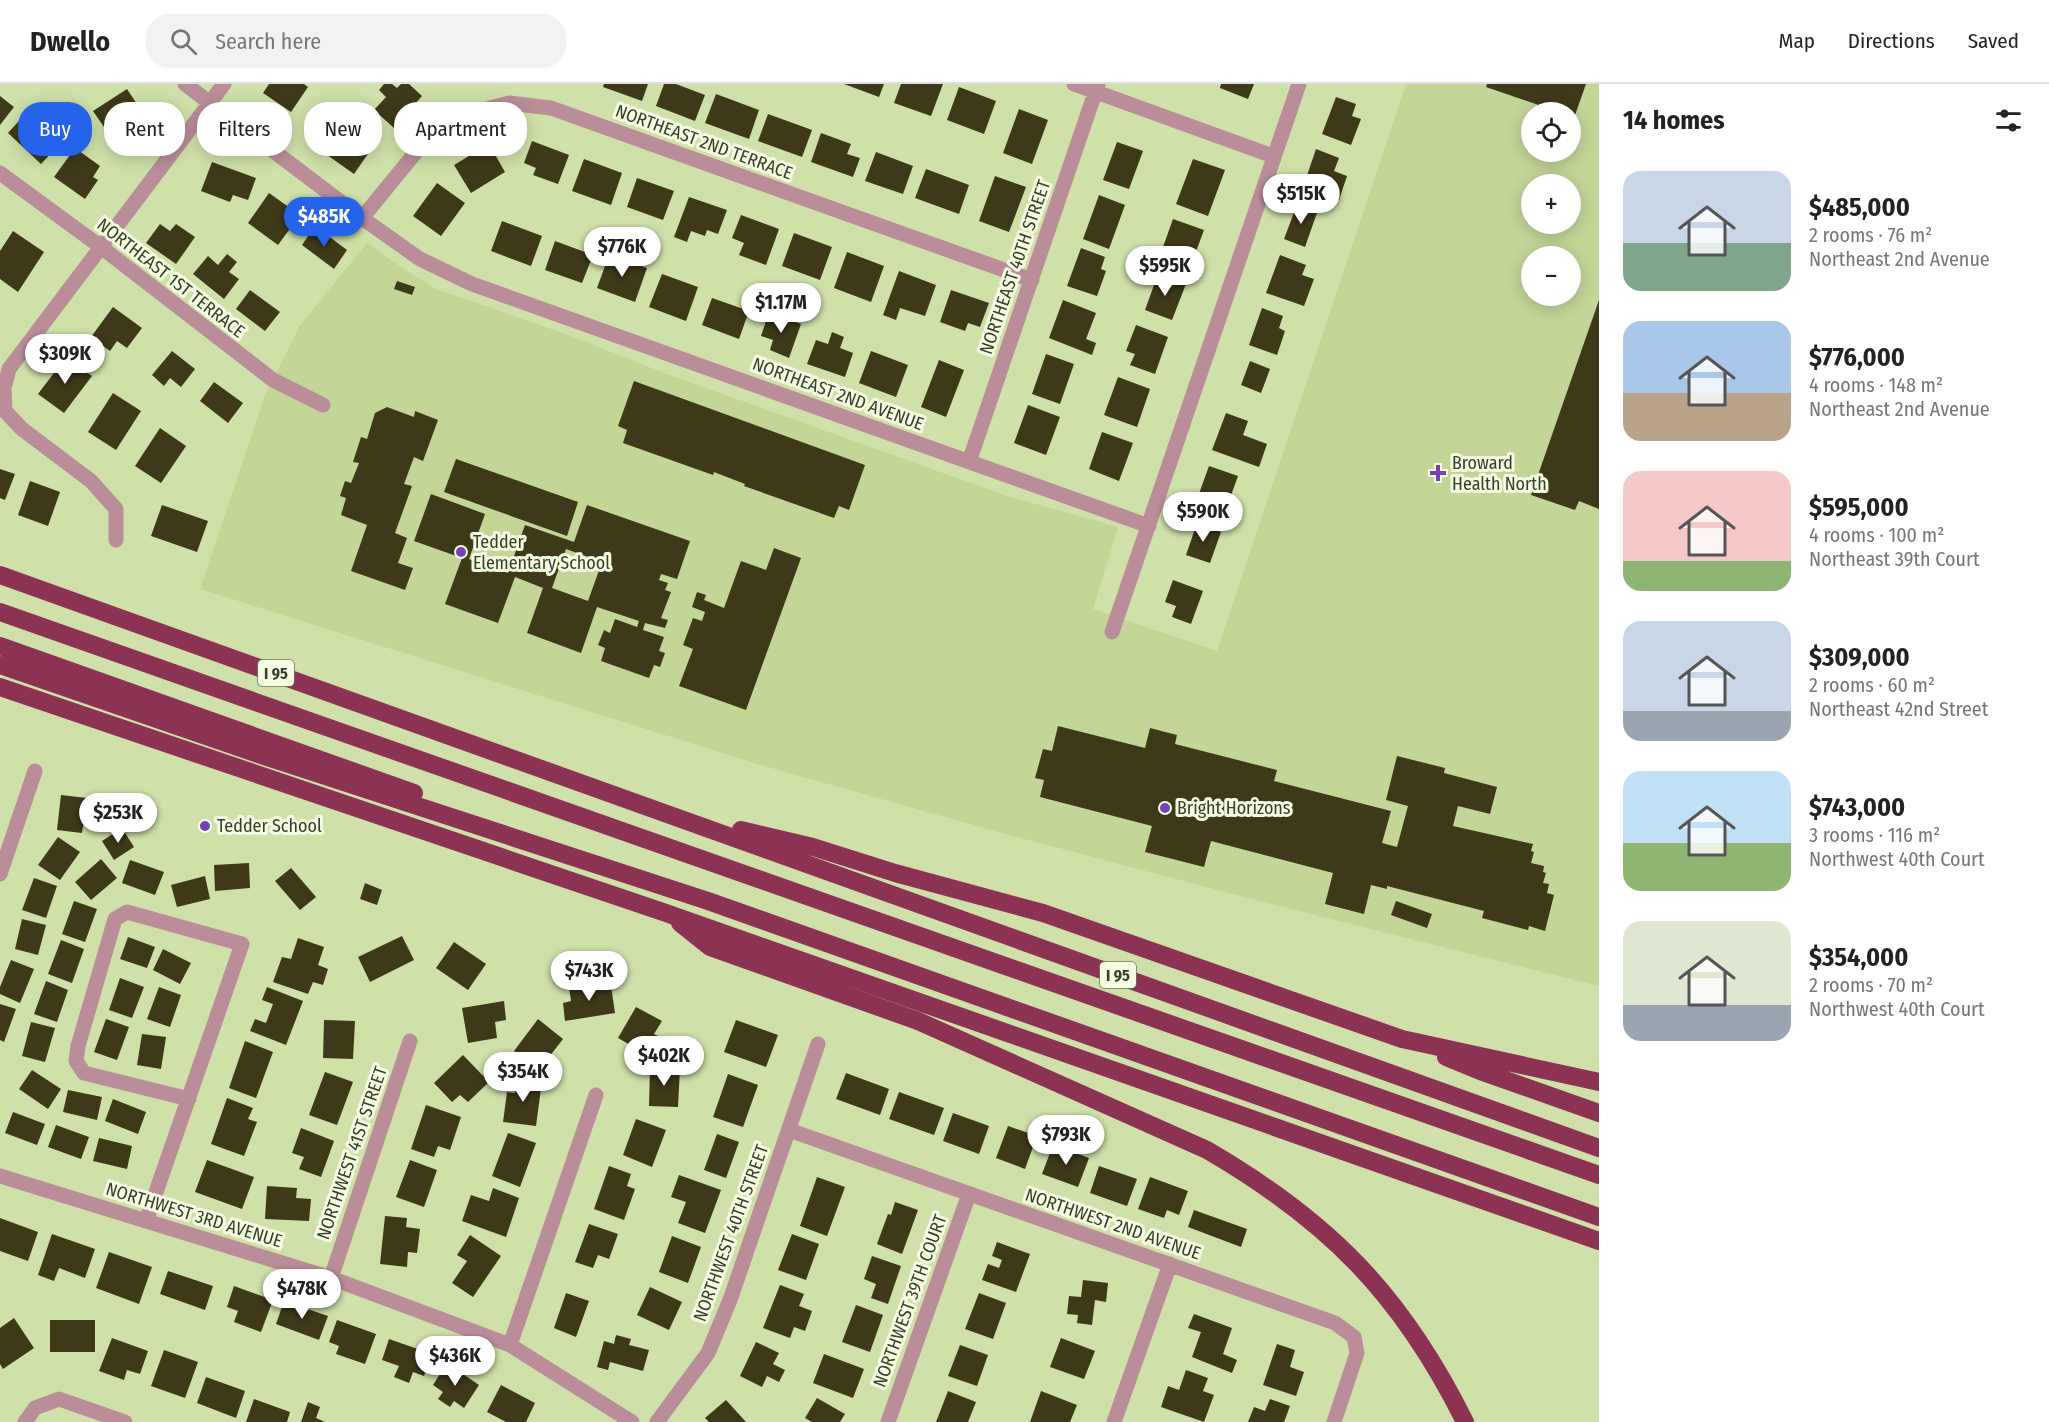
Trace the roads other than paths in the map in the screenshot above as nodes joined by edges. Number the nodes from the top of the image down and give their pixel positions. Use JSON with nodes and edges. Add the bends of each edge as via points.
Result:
{"nodes":[{"id":1,"x":185,"y":84,"type":"edge"},
{"id":2,"x":224,"y":84,"type":"edge"},
{"id":3,"x":1074,"y":84,"type":"edge"},
{"id":4,"x":1299,"y":84,"type":"edge"},
{"id":5,"x":1097,"y":88,"type":"edge"},
{"id":6,"x":208,"y":102,"type":"edge"},
{"id":7,"x":211,"y":102,"type":"edge"},
{"id":8,"x":197,"y":121,"type":"edge"},
{"id":9,"x":279,"y":156,"type":"edge"},
{"id":10,"x":1273,"y":156,"type":"junction"},
{"id":11,"x":0,"y":173,"type":"edge"},
{"id":12,"x":362,"y":218,"type":"junction"},
{"id":13,"x":101,"y":247,"type":"junction"},
{"id":14,"x":1032,"y":280,"type":"junction"},
{"id":15,"x":322,"y":405,"type":"dead end"},
{"id":16,"x":969,"y":462,"type":"junction"},
{"id":17,"x":1149,"y":526,"type":"junction"},
{"id":18,"x":116,"y":540,"type":"dead end"},
{"id":19,"x":0,"y":575,"type":"edge"},
{"id":20,"x":0,"y":612,"type":"edge"},
{"id":21,"x":1112,"y":632,"type":"dead end"},
{"id":22,"x":0,"y":646,"type":"edge"},
{"id":23,"x":0,"y":665,"type":"edge"},
{"id":24,"x":0,"y":687,"type":"edge"},
{"id":25,"x":35,"y":771,"type":"dead end"},
{"id":26,"x":636,"y":803,"type":"junction"},
{"id":27,"x":0,"y":874,"type":"edge"},
{"id":28,"x":708,"y":901,"type":"junction"},
{"id":29,"x":666,"y":913,"type":"junction"},
{"id":30,"x":1402,"y":1039,"type":"junction"},
{"id":31,"x":410,"y":1041,"type":"dead end"},
{"id":32,"x":818,"y":1044,"type":"dead end"},
{"id":33,"x":1599,"y":1082,"type":"edge"},
{"id":34,"x":596,"y":1095,"type":"dead end"},
{"id":35,"x":189,"y":1099,"type":"junction"},
{"id":36,"x":1599,"y":1113,"type":"edge"},
{"id":37,"x":789,"y":1130,"type":"junction"},
{"id":38,"x":1599,"y":1148,"type":"edge"},
{"id":39,"x":1599,"y":1175,"type":"edge"},
{"id":40,"x":0,"y":1176,"type":"edge"},
{"id":41,"x":969,"y":1194,"type":"junction"},
{"id":42,"x":1599,"y":1217,"type":"edge"},
{"id":43,"x":146,"y":1221,"type":"junction"},
{"id":44,"x":1599,"y":1241,"type":"edge"},
{"id":45,"x":1170,"y":1264,"type":"junction"},
{"id":46,"x":331,"y":1278,"type":"junction"},
{"id":47,"x":510,"y":1345,"type":"junction"},
{"id":48,"x":25,"y":1422,"type":"edge"},
{"id":49,"x":125,"y":1422,"type":"edge"},
{"id":50,"x":632,"y":1422,"type":"edge"},
{"id":51,"x":657,"y":1422,"type":"edge"},
{"id":52,"x":888,"y":1422,"type":"edge"},
{"id":53,"x":1114,"y":1422,"type":"edge"},
{"id":54,"x":1334,"y":1422,"type":"edge"},
{"id":55,"x":1465,"y":1422,"type":"edge"}],
"edges":[{"from":1,"to":6,"type":"street","name":"NORTHEAST 2ND AVENUE"},
{"from":2,"to":7,"type":"street"},
{"from":3,"to":5,"type":"street"},
{"from":4,"to":10,"type":"street"},
{"from":5,"to":10,"type":"street"},
{"from":5,"to":14,"type":"street","name":"NORTHEAST 40TH STREET"},
{"from":8,"to":13,"type":"street"},
{"from":9,"to":12,"type":"street","name":"NORTHEAST 2ND AVENUE"},
{"from":10,"to":17,"type":"street"},
{"from":11,"to":13,"type":"street","name":"NORTHEAST 1ST TERRACE"},
{"from":12,"to":14,"type":"street","name":"NORTHEAST 2ND TERRACE","via":[[425,141],[453,118],[509,103],[551,108]]},
{"from":12,"to":16,"type":"street","name":"NORTHEAST 2ND AVENUE","via":[[420,259],[472,284]]},
{"from":13,"to":15,"type":"street","name":"NORTHEAST 1ST TERRACE","via":[[273,380]]},
{"from":13,"to":18,"type":"street","via":[[9,369],[4,388],[5,411],[22,429],[92,481],[116,509]]},
{"from":14,"to":16,"type":"street","name":"NORTHEAST 40TH STREET"},
{"from":16,"to":17,"type":"street","name":"NORTHEAST 2ND AVENUE"},
{"from":17,"to":21,"type":"street"},
{"from":19,"to":26,"type":"highway","number":"I 95"},
{"from":20,"to":39,"type":"highway"},
{"from":22,"to":28,"type":"highway","via":[[635,871]]},
{"from":23,"to":28,"type":"highway"},
{"from":24,"to":29,"type":"highway"},
{"from":25,"to":27,"type":"street"},
{"from":26,"to":30,"type":"highway","via":[[813,847],[1043,913]]},
{"from":26,"to":38,"type":"highway","number":"I 95"},
{"from":28,"to":42,"type":"highway"},
{"from":29,"to":44,"type":"highway"},
{"from":29,"to":55,"type":"highway","via":[[710,947],[918,1022],[1207,1150],[1238,1168],[1329,1235],[1380,1288],[1443,1379]]},
{"from":30,"to":33,"type":"highway"},
{"from":30,"to":36,"type":"highway"},
{"from":31,"to":46,"type":"street","name":"NORTHWEST 41ST STREET"},
{"from":32,"to":37,"type":"street","name":"NORTHWEST 40TH STREET"},
{"from":34,"to":47,"type":"street"},
{"from":35,"to":35,"type":"street","via":[[84,1073],[76,1061],[115,919],[127,912],[242,944]]},
{"from":35,"to":43,"type":"street"},
{"from":37,"to":41,"type":"street","name":"NORTHWEST 2ND AVENUE"},
{"from":37,"to":51,"type":"street","name":"NORTHWEST 40TH STREET","via":[[708,1353]]},
{"from":40,"to":43,"type":"street","name":"NORTHWEST 3RD AVENUE"},
{"from":41,"to":45,"type":"street","name":"NORTHWEST 2ND AVENUE"},
{"from":41,"to":52,"type":"street","name":"NORTHWEST 39TH COURT"},
{"from":43,"to":46,"type":"street","name":"NORTHWEST 3RD AVENUE"},
{"from":45,"to":53,"type":"street"},
{"from":45,"to":54,"type":"street","name":"NORTHWEST 2ND AVENUE","via":[[1335,1323],[1353,1337],[1357,1353]]},
{"from":46,"to":47,"type":"street","name":"NORTHWEST 3RD AVENUE"},
{"from":47,"to":50,"type":"street","name":"NORTHWEST 3RD AVENUE"},
{"from":48,"to":49,"type":"street","via":[[35,1408],[59,1399]]}]}
